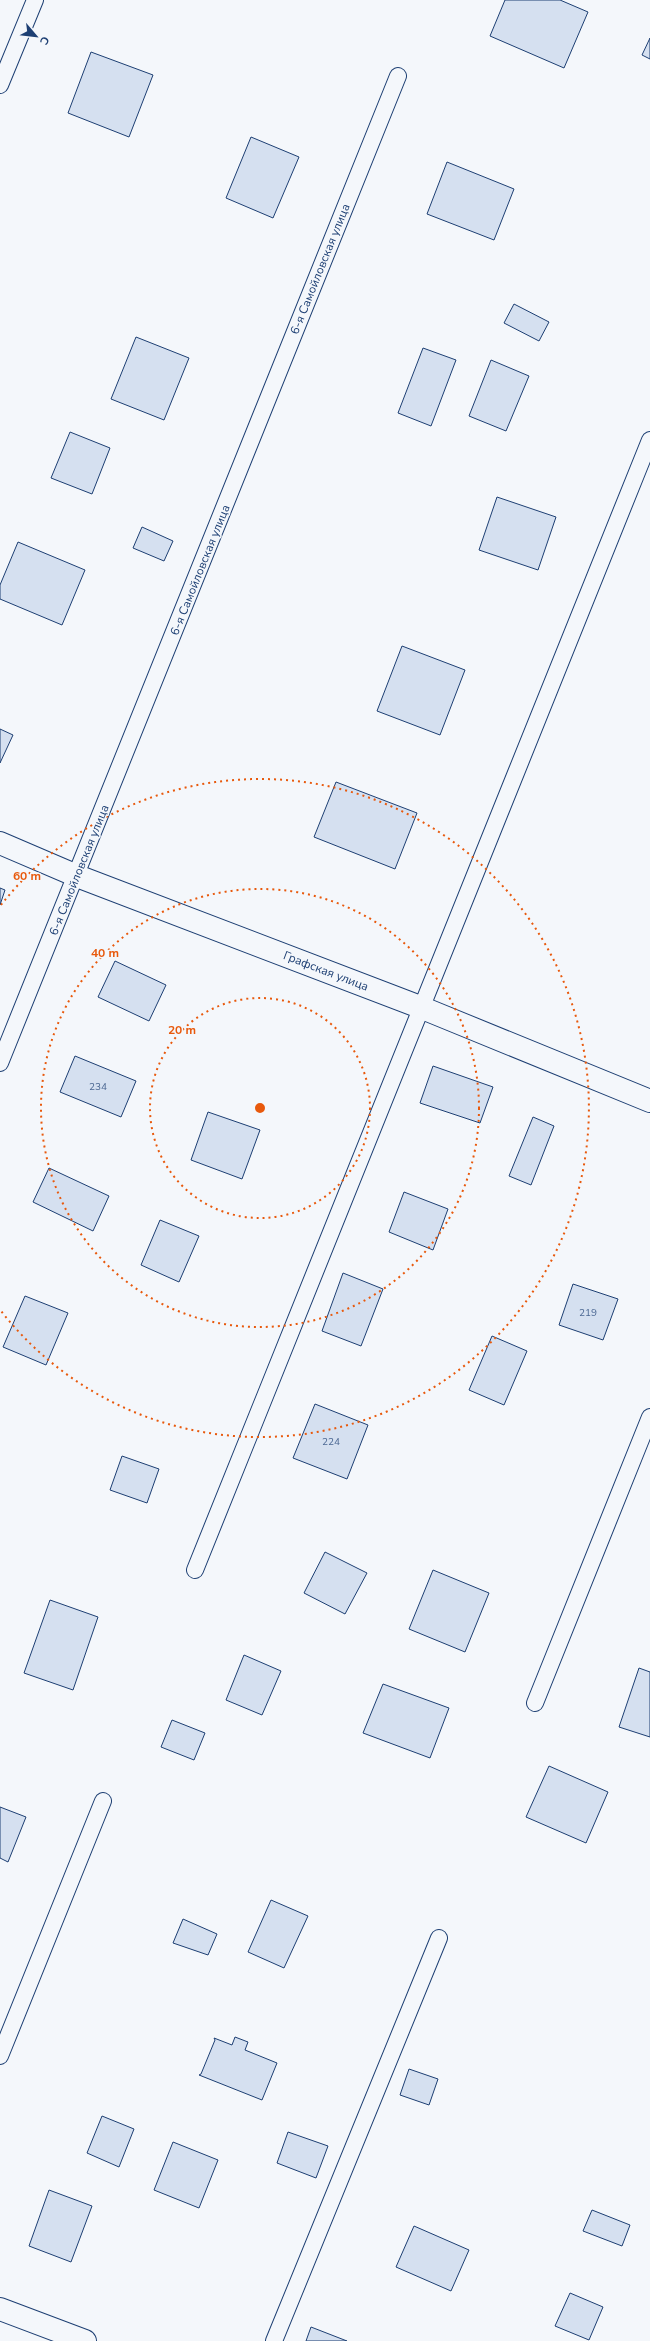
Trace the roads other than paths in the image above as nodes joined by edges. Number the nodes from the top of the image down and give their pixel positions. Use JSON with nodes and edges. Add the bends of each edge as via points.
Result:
{"nodes":[{"id":1,"x":35,"y":0,"type":"edge"},
{"id":2,"x":398,"y":76,"type":"dead end"},
{"id":3,"x":0,"y":85,"type":"edge"},
{"id":4,"x":650,"y":440,"type":"edge"},
{"id":5,"x":0,"y":843,"type":"edge"},
{"id":6,"x":77,"y":876,"type":"junction"},
{"id":7,"x":420,"y":1006,"type":"junction"},
{"id":8,"x":0,"y":1063,"type":"edge"},
{"id":9,"x":650,"y":1101,"type":"edge"},
{"id":10,"x":650,"y":1417,"type":"edge"},
{"id":11,"x":195,"y":1570,"type":"dead end"},
{"id":12,"x":535,"y":1703,"type":"dead end"},
{"id":13,"x":104,"y":1801,"type":"dead end"},
{"id":14,"x":438,"y":1938,"type":"dead end"},
{"id":15,"x":0,"y":2056,"type":"edge"},
{"id":16,"x":0,"y":2309,"type":"edge"},
{"id":17,"x":85,"y":2341,"type":"edge"},
{"id":18,"x":274,"y":2341,"type":"edge"}],
"edges":[{"from":1,"to":3,"type":"lane"},
{"from":2,"to":6,"type":"lane","name":"6-я Самойловская улица"},
{"from":4,"to":7,"type":"lane"},
{"from":5,"to":6,"type":"street","name":"Графская улица"},
{"from":6,"to":7,"type":"street","name":"Графская улица"},
{"from":6,"to":8,"type":"lane","name":"6-я Самойловская улица"},
{"from":7,"to":9,"type":"street","name":"Графская улица"},
{"from":7,"to":11,"type":"lane"},
{"from":10,"to":12,"type":"lane"},
{"from":13,"to":15,"type":"lane"},
{"from":14,"to":18,"type":"lane"},
{"from":16,"to":17,"type":"street"}]}
